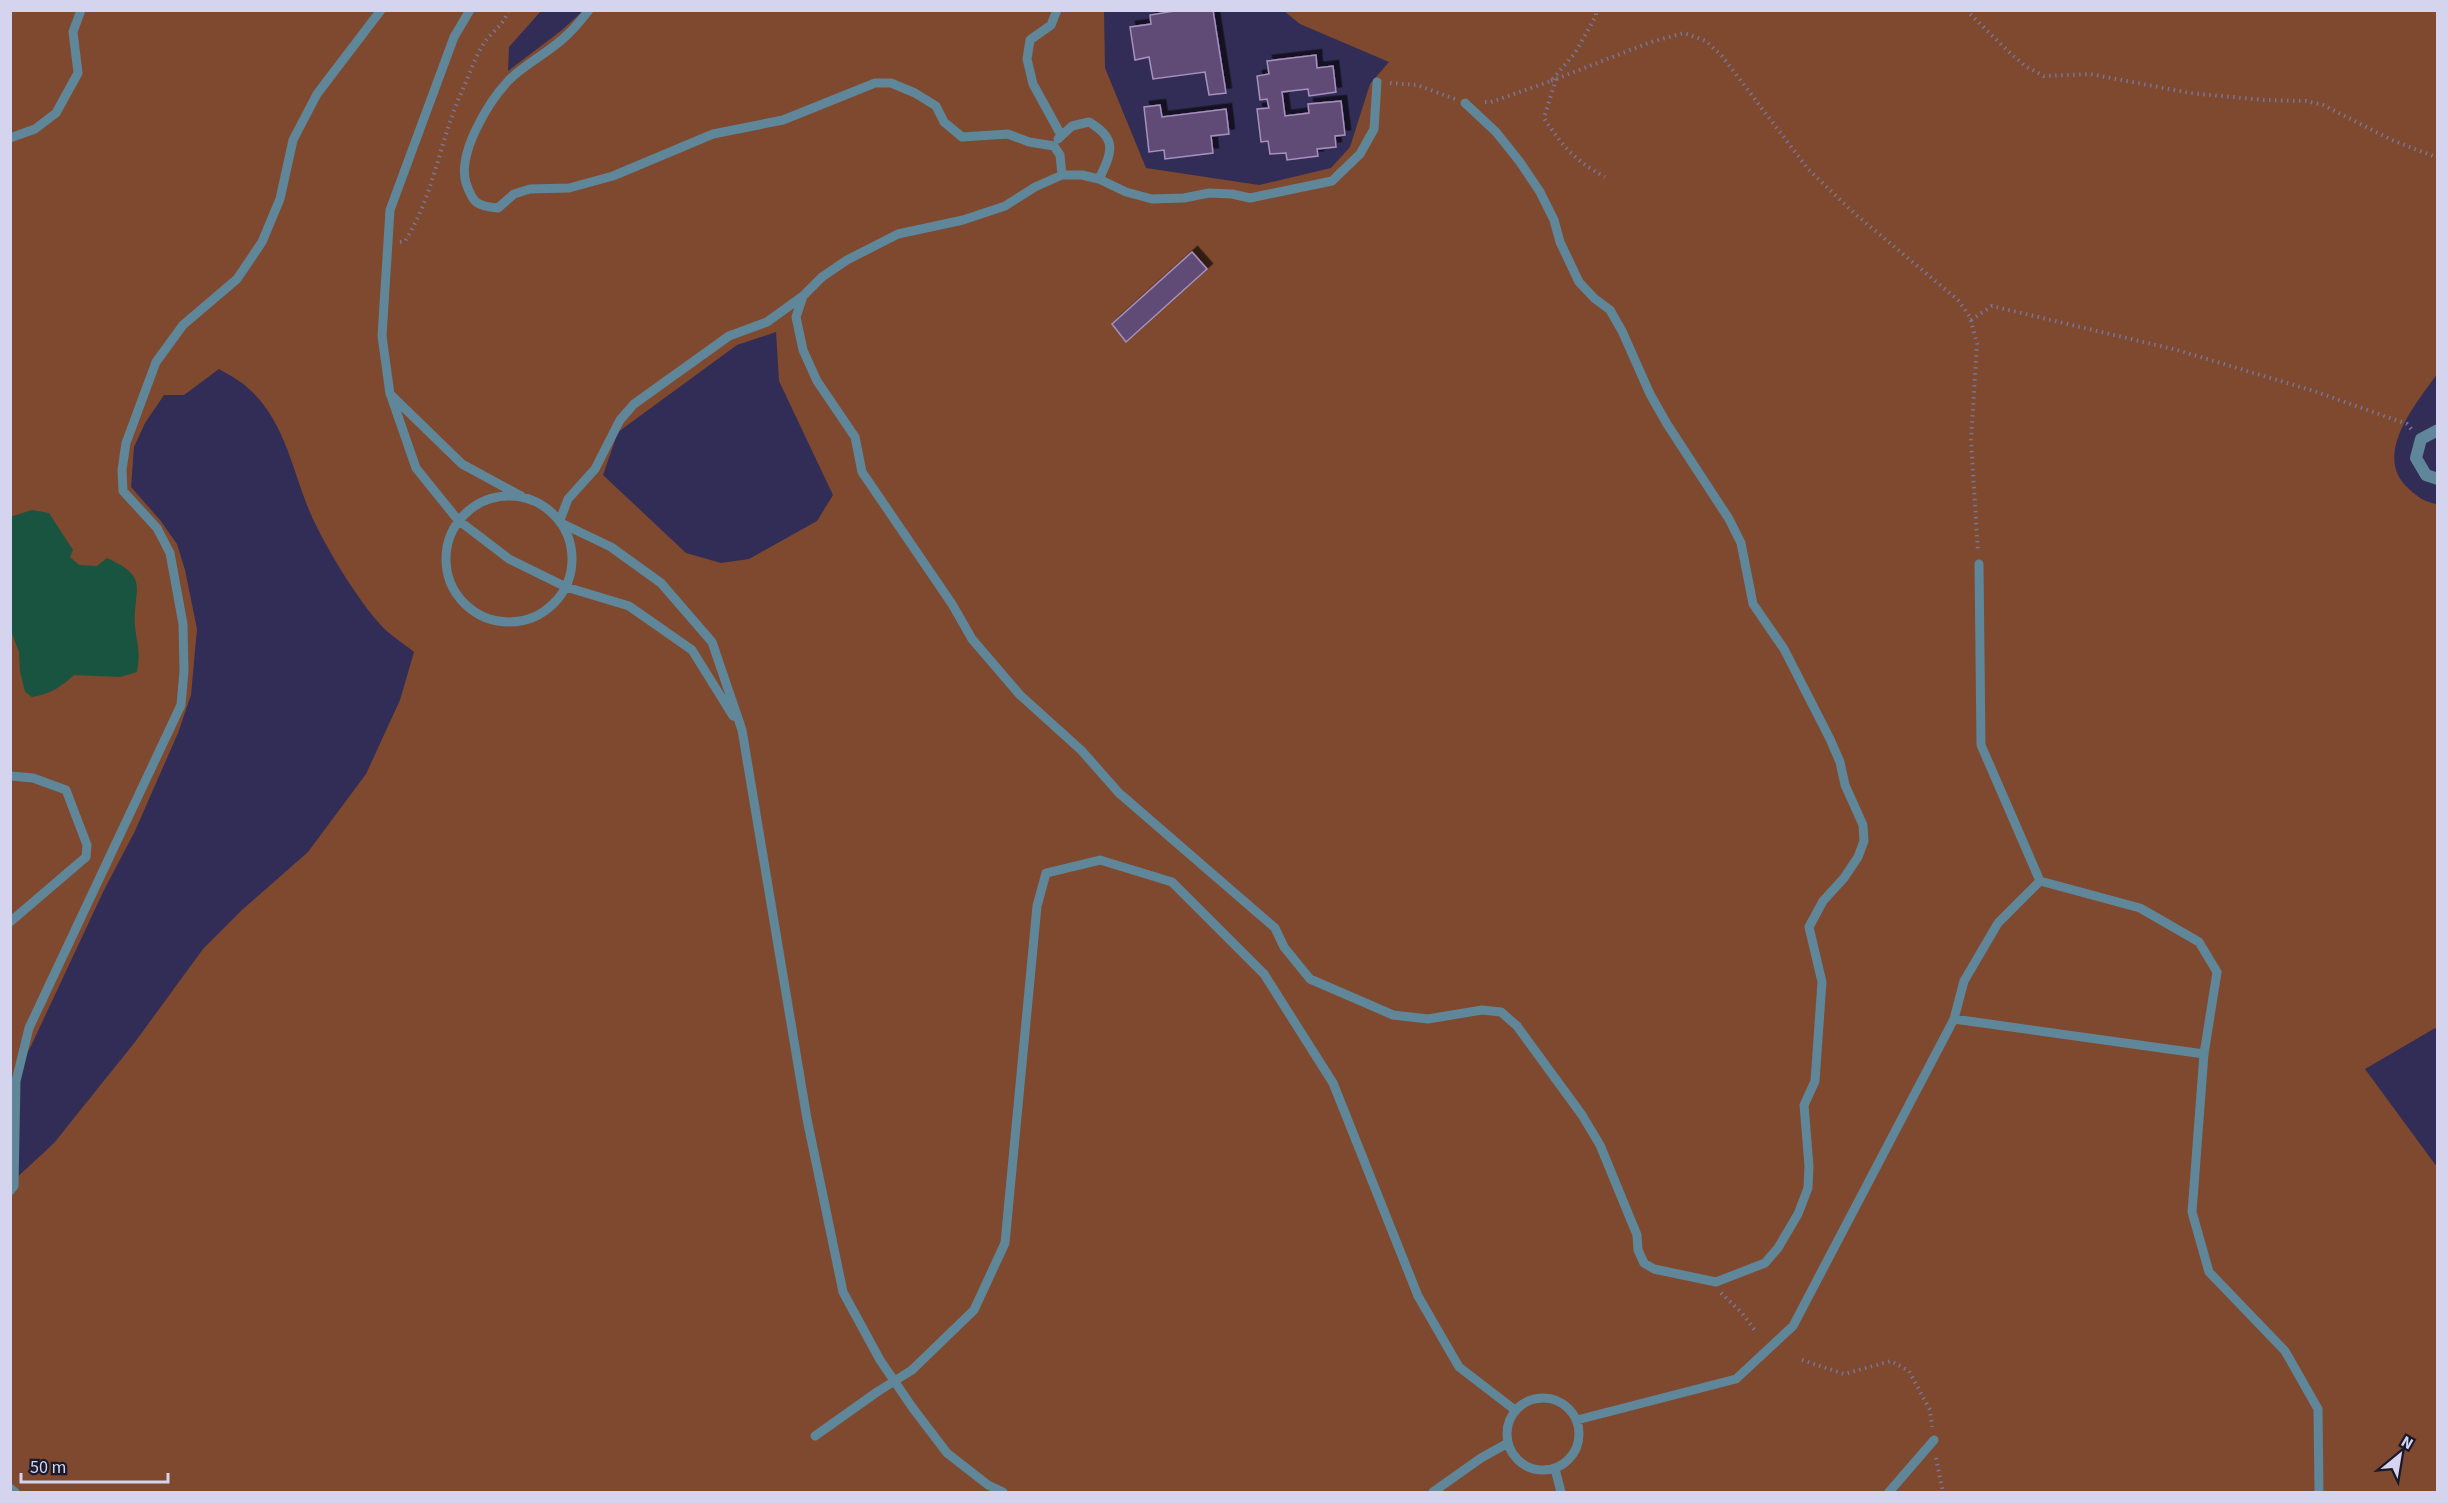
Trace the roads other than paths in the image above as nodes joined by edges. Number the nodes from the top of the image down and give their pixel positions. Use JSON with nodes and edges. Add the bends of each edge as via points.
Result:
{"nodes":[{"id":1,"x":81,"y":10,"type":"edge"},
{"id":2,"x":381,"y":10,"type":"edge"},
{"id":3,"x":470,"y":10,"type":"edge"},
{"id":4,"x":589,"y":10,"type":"edge"},
{"id":5,"x":1057,"y":10,"type":"edge"},
{"id":6,"x":1377,"y":82,"type":"road end"},
{"id":7,"x":1465,"y":103,"type":"road end"},
{"id":8,"x":1061,"y":135,"type":"junction"},
{"id":9,"x":10,"y":138,"type":"edge"},
{"id":10,"x":1054,"y":146,"type":"junction"},
{"id":11,"x":1062,"y":175,"type":"junction"},
{"id":12,"x":1100,"y":179,"type":"junction"},
{"id":13,"x":803,"y":296,"type":"junction"},
{"id":14,"x":390,"y":394,"type":"junction"},
{"id":15,"x":2438,"y":430,"type":"edge"},
{"id":16,"x":2438,"y":478,"type":"edge"},
{"id":17,"x":521,"y":496,"type":"junction"},
{"id":18,"x":458,"y":520,"type":"junction"},
{"id":19,"x":560,"y":522,"type":"junction"},
{"id":20,"x":1979,"y":564,"type":"road end"},
{"id":21,"x":566,"y":587,"type":"junction"},
{"id":22,"x":742,"y":730,"type":"junction"},
{"id":23,"x":10,"y":776,"type":"edge"},
{"id":24,"x":2040,"y":881,"type":"junction"},
{"id":25,"x":10,"y":922,"type":"edge"},
{"id":26,"x":1954,"y":1019,"type":"junction"},
{"id":27,"x":2204,"y":1054,"type":"junction"},
{"id":28,"x":10,"y":1191,"type":"edge"},
{"id":29,"x":1515,"y":1410,"type":"junction"},
{"id":30,"x":1577,"y":1420,"type":"junction"},
{"id":31,"x":815,"y":1436,"type":"dead end"},
{"id":32,"x":1934,"y":1440,"type":"road end"},
{"id":33,"x":1508,"y":1443,"type":"junction"},
{"id":34,"x":1555,"y":1469,"type":"junction"},
{"id":35,"x":10,"y":1488,"type":"edge"},
{"id":36,"x":15,"y":1492,"type":"edge"},
{"id":37,"x":1003,"y":1492,"type":"edge"},
{"id":38,"x":1433,"y":1492,"type":"edge"},
{"id":39,"x":1561,"y":1492,"type":"edge"},
{"id":40,"x":1889,"y":1492,"type":"edge"},
{"id":41,"x":2319,"y":1492,"type":"edge"}],
"edges":[{"from":1,"to":9,"type":"lane","via":[[73,32],[78,73],[56,113],[35,129]]},
{"from":2,"to":28,"type":"lane","via":[[317,94],[293,140],[280,199],[262,242],[237,279],[183,325],[156,362],[126,443],[123,491],[157,528],[170,553],[183,624],[181,705],[29,1028],[16,1080],[14,1186]]},
{"from":3,"to":14,"type":"lane","via":[[454,38],[390,210],[382,336]]},
{"from":4,"to":10,"type":"lane","via":[[567,35],[509,80],[487,110],[468,146],[464,177],[471,199],[482,207],[498,207],[514,194],[530,189],[569,188],[613,176],[713,134],[783,120],[875,83],[891,83],[929,101],[944,122],[962,136],[1008,134]]},
{"from":5,"to":8,"type":"lane","via":[[1051,25],[1030,40],[1027,59],[1033,84]]},
{"from":6,"to":12,"type":"lane","via":[[1374,129],[1360,154],[1332,181],[1250,198],[1209,193],[1152,199]]},
{"from":7,"to":13,"type":"lane","via":[[1496,132],[1540,192],[1579,282],[1614,317],[1666,424],[1729,519],[1741,543],[1753,604],[1784,648],[1830,739],[1863,825],[1864,841],[1857,857],[1823,901],[1809,927],[1822,982],[1815,1081],[1804,1105],[1808,1188],[1798,1214],[1765,1263],[1716,1282],[1654,1269],[1644,1263],[1637,1235],[1600,1145],[1562,1085],[1517,1026],[1501,1012],[1482,1010],[1428,1019],[1393,1014],[1310,979],[1284,947],[1275,928],[1119,793],[1081,750],[1020,695],[972,639],[862,472],[855,437],[817,381],[803,350],[796,317]]},
{"from":8,"to":10,"type":"lane"},
{"from":8,"to":12,"type":"lane","via":[[1072,126],[1089,122],[1104,131],[1111,146]]},
{"from":10,"to":11,"type":"lane","via":[[1060,155]]},
{"from":11,"to":12,"type":"lane"},
{"from":11,"to":13,"type":"lane","via":[[1005,206],[898,234],[876,244],[822,277]]},
{"from":13,"to":19,"type":"lane","via":[[767,322],[729,336],[634,404],[620,420],[595,469],[568,499]]},
{"from":14,"to":17,"type":"lane","via":[[462,464]]},
{"from":14,"to":18,"type":"lane","via":[[416,468]]},
{"from":15,"to":16,"type":"street","via":[[2421,439],[2416,458],[2426,476]]},
{"from":17,"to":18,"type":"lane","via":[[498,496],[477,504]]},
{"from":17,"to":19,"type":"lane","via":[[543,505]]},
{"from":18,"to":21,"type":"lane","via":[[509,560]]},
{"from":18,"to":21,"type":"lane","via":[[447,546],[446,561],[454,590],[475,612],[491,620],[513,622],[537,616],[554,604]]},
{"from":19,"to":21,"type":"lane","via":[[570,540],[573,562]]},
{"from":19,"to":22,"type":"lane","via":[[611,547],[661,583],[712,642]]},
{"from":20,"to":24,"type":"lane","via":[[1982,745]]},
{"from":21,"to":22,"type":"lane","via":[[629,606],[692,650]]},
{"from":22,"to":37,"type":"lane","via":[[807,1119],[843,1292],[880,1360],[947,1453]]},
{"from":23,"to":25,"type":"lane","via":[[33,778],[66,790],[87,845],[86,857]]},
{"from":24,"to":26,"type":"lane","via":[[1998,923],[1964,981]]},
{"from":24,"to":27,"type":"lane","via":[[2140,908],[2199,942],[2217,972]]},
{"from":26,"to":27,"type":"lane"},
{"from":26,"to":30,"type":"lane","via":[[1793,1326],[1736,1380]]},
{"from":27,"to":41,"type":"lane","via":[[2192,1212],[2209,1272],[2285,1351],[2318,1409]]},
{"from":29,"to":30,"type":"lane","via":[[1537,1398],[1549,1398],[1561,1402]]},
{"from":29,"to":31,"type":"lane","bridge":true,"via":[[1459,1367],[1418,1296],[1333,1083],[1264,974],[1172,882],[1100,860],[1046,873],[1037,906],[1005,1243],[974,1310],[912,1370]]},
{"from":29,"to":33,"type":"lane","via":[[1507,1431]]},
{"from":30,"to":34,"type":"lane","via":[[1579,1444],[1566,1464]]},
{"from":32,"to":40,"type":"lane"},
{"from":33,"to":34,"type":"lane","via":[[1516,1458],[1531,1469]]},
{"from":33,"to":38,"type":"lane"},
{"from":34,"to":39,"type":"lane"},
{"from":35,"to":36,"type":"lane"}]}
